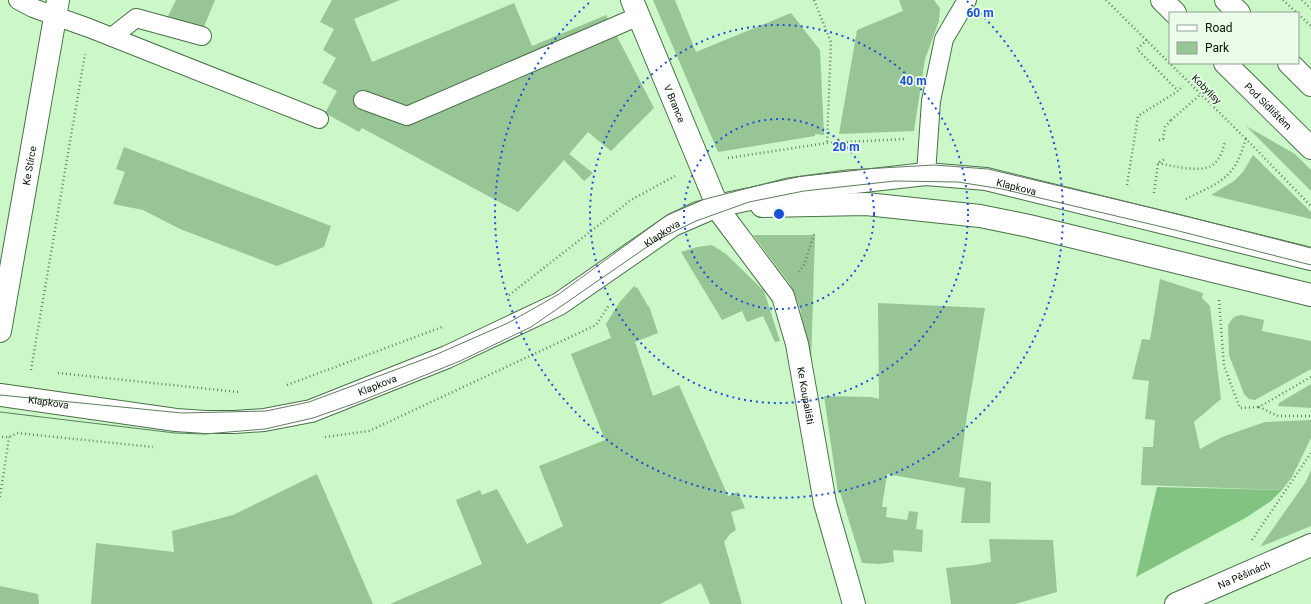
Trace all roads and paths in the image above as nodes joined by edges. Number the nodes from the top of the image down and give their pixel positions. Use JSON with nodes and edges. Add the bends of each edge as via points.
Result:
{"nodes":[{"id":1,"x":18,"y":0,"type":"edge"},
{"id":2,"x":814,"y":0,"type":"edge"},
{"id":3,"x":1106,"y":0,"type":"edge"},
{"id":4,"x":1162,"y":0,"type":"edge"},
{"id":5,"x":1226,"y":0,"type":"edge"},
{"id":6,"x":1283,"y":0,"type":"edge"},
{"id":7,"x":1302,"y":0,"type":"edge"},
{"id":8,"x":963,"y":2,"type":"edge"},
{"id":9,"x":57,"y":8,"type":"edge"},
{"id":10,"x":635,"y":8,"type":"edge"},
{"id":11,"x":1311,"y":10,"type":"edge"},
{"id":12,"x":1174,"y":12,"type":"edge"},
{"id":13,"x":1238,"y":12,"type":"edge"},
{"id":14,"x":1297,"y":12,"type":"edge"},
{"id":15,"x":1299,"y":14,"type":"edge"},
{"id":16,"x":1311,"y":26,"type":"edge"},
{"id":17,"x":89,"y":28,"type":"junction"},
{"id":18,"x":202,"y":36,"type":"dead end"},
{"id":19,"x":112,"y":37,"type":"junction"},
{"id":20,"x":1147,"y":40,"type":"junction"},
{"id":21,"x":1169,"y":62,"type":"edge"},
{"id":22,"x":1171,"y":64,"type":"edge"},
{"id":23,"x":1226,"y":64,"type":"edge"},
{"id":24,"x":1290,"y":64,"type":"edge"},
{"id":25,"x":1311,"y":85,"type":"edge"},
{"id":26,"x":1183,"y":86,"type":"dead end"},
{"id":27,"x":1178,"y":91,"type":"junction"},
{"id":28,"x":1200,"y":94,"type":"junction"},
{"id":29,"x":363,"y":100,"type":"dead end"},
{"id":30,"x":319,"y":119,"type":"dead end"},
{"id":31,"x":908,"y":139,"type":"dead end"},
{"id":32,"x":1246,"y":139,"type":"junction"},
{"id":33,"x":1159,"y":140,"type":"dead end"},
{"id":34,"x":1225,"y":142,"type":"dead end"},
{"id":35,"x":827,"y":143,"type":"junction"},
{"id":36,"x":1311,"y":148,"type":"edge"},
{"id":37,"x":720,"y":159,"type":"dead end"},
{"id":38,"x":1165,"y":159,"type":"dead end"},
{"id":39,"x":1158,"y":163,"type":"junction"},
{"id":40,"x":926,"y":174,"type":"junction"},
{"id":41,"x":676,"y":175,"type":"dead end"},
{"id":42,"x":1126,"y":191,"type":"dead end"},
{"id":43,"x":1154,"y":198,"type":"dead end"},
{"id":44,"x":1185,"y":200,"type":"dead end"},
{"id":45,"x":717,"y":206,"type":"junction"},
{"id":46,"x":1311,"y":206,"type":"edge"},
{"id":47,"x":816,"y":228,"type":"dead end"},
{"id":48,"x":1311,"y":259,"type":"edge"},
{"id":49,"x":1311,"y":295,"type":"edge"},
{"id":50,"x":784,"y":296,"type":"junction"},
{"id":51,"x":504,"y":299,"type":"dead end"},
{"id":52,"x":1219,"y":299,"type":"dead end"},
{"id":53,"x":448,"y":324,"type":"dead end"},
{"id":54,"x":0,"y":331,"type":"edge"},
{"id":55,"x":38,"y":371,"type":"dead end"},
{"id":56,"x":54,"y":373,"type":"dead end"},
{"id":57,"x":1311,"y":376,"type":"edge"},
{"id":58,"x":285,"y":386,"type":"dead end"},
{"id":59,"x":240,"y":392,"type":"dead end"},
{"id":60,"x":0,"y":395,"type":"edge"},
{"id":61,"x":1259,"y":407,"type":"junction"},
{"id":62,"x":1311,"y":416,"type":"edge"},
{"id":63,"x":9,"y":437,"type":"dead end"},
{"id":64,"x":1311,"y":453,"type":"edge"},
{"id":65,"x":0,"y":497,"type":"edge"},
{"id":66,"x":1311,"y":544,"type":"edge"},
{"id":67,"x":1234,"y":578,"type":"junction"},
{"id":68,"x":854,"y":604,"type":"edge"},
{"id":69,"x":1176,"y":604,"type":"edge"}],
"edges":[{"from":1,"to":9,"type":"lane","via":[[29,6]]},
{"from":2,"to":35,"type":"path","via":[[831,42]]},
{"from":3,"to":20,"type":"path","name":"Kobylisy"},
{"from":4,"to":12,"type":"street"},
{"from":5,"to":13,"type":"street"},
{"from":6,"to":14,"type":"path"},
{"from":7,"to":11,"type":"path"},
{"from":8,"to":40,"type":"lane","via":[[944,39],[931,101]]},
{"from":9,"to":17,"type":"lane"},
{"from":9,"to":54,"type":"street","name":"Ke Stírce"},
{"from":10,"to":29,"type":"lane","via":[[407,116]]},
{"from":10,"to":45,"type":"street","name":"V Brance"},
{"from":15,"to":16,"type":"path"},
{"from":17,"to":19,"type":"lane"},
{"from":17,"to":55,"type":"path","via":[[30,370]]},
{"from":18,"to":19,"type":"lane","via":[[136,18]]},
{"from":19,"to":30,"type":"lane"},
{"from":20,"to":21,"type":"path","name":"Kobylisy"},
{"from":20,"to":27,"type":"path","via":[[1137,49]]},
{"from":22,"to":28,"type":"path","name":"Kobylisy"},
{"from":23,"to":36,"type":"street","name":"Pod Sídlištěm"},
{"from":24,"to":25,"type":"street"},
{"from":26,"to":27,"type":"path"},
{"from":27,"to":42,"type":"path","via":[[1138,116]]},
{"from":28,"to":32,"type":"path","name":"Kobylisy"},
{"from":28,"to":33,"type":"path","bridge":true,"via":[[1165,127],[1163,140]]},
{"from":31,"to":35,"type":"path"},
{"from":32,"to":44,"type":"path","via":[[1232,170],[1223,179]]},
{"from":32,"to":46,"type":"path","name":"Kobylisy"},
{"from":34,"to":39,"type":"path","via":[[1216,163],[1201,169]]},
{"from":35,"to":37,"type":"path"},
{"from":38,"to":39,"type":"path"},
{"from":39,"to":43,"type":"path"},
{"from":40,"to":45,"type":"street","name":"Klapkova","via":[[801,188]]},
{"from":40,"to":48,"type":"street","name":"Klapkova","via":[[986,179]]},
{"from":41,"to":51,"type":"path","via":[[631,200]]},
{"from":45,"to":49,"type":"street","name":"Klapkova","via":[[866,204],[980,216]]},
{"from":45,"to":50,"type":"street","name":"Ke Koupališti"},
{"from":45,"to":60,"type":"street","name":"Klapkova","via":[[673,225],[559,304],[447,357],[311,411],[264,420],[205,422]]},
{"from":47,"to":50,"type":"path","via":[[804,265]]},
{"from":50,"to":68,"type":"street","name":"Ke Koupališti","via":[[797,344],[825,503]]},
{"from":52,"to":61,"type":"path","via":[[1224,366],[1240,408]]},
{"from":53,"to":58,"type":"path"},
{"from":56,"to":59,"type":"path"},
{"from":57,"to":61,"type":"path"},
{"from":61,"to":62,"type":"path","via":[[1278,416]]},
{"from":63,"to":65,"type":"path"},
{"from":64,"to":67,"type":"path","via":[[1237,562]]},
{"from":66,"to":67,"type":"street","name":"Na Pěšinách"},
{"from":67,"to":69,"type":"street","name":"Na Pěšinách"}]}
